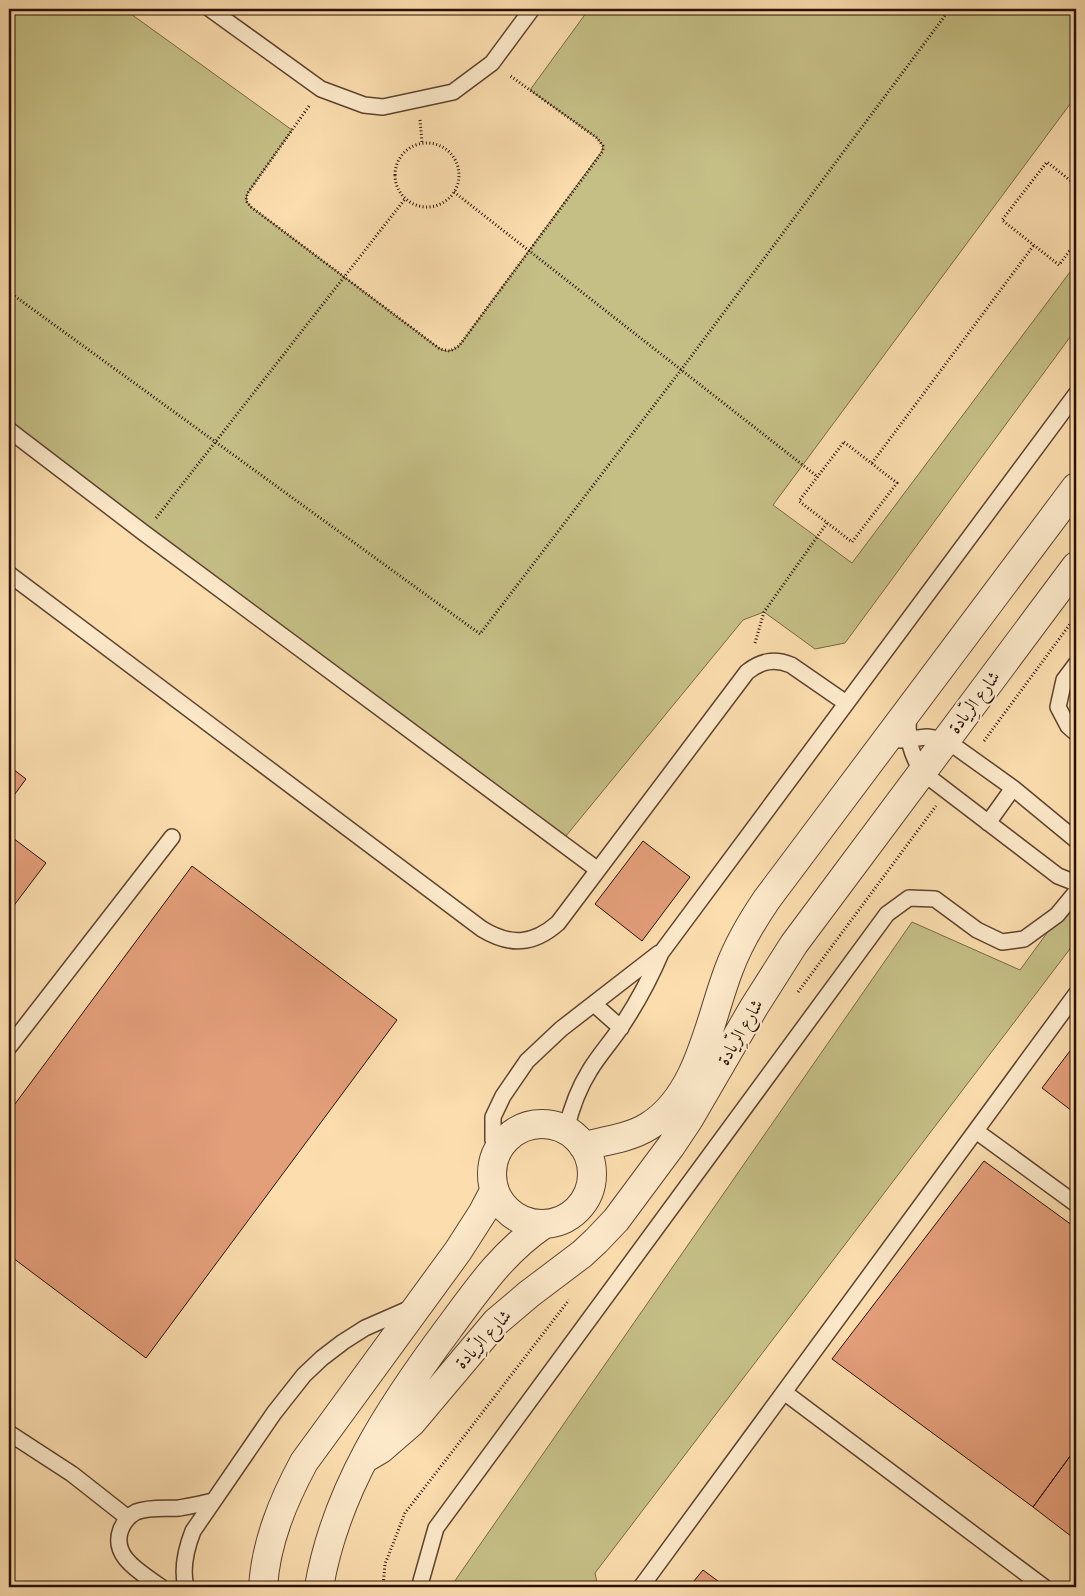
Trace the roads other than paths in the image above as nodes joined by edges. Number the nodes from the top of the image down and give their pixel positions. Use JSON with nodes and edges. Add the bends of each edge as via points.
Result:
{"nodes":[{"id":1,"x":210,"y":9,"type":"edge"},
{"id":2,"x":532,"y":9,"type":"edge"},
{"id":3,"x":1076,"y":394,"type":"edge"},
{"id":4,"x":9,"y":430,"type":"edge"},
{"id":5,"x":1076,"y":487,"type":"edge"},
{"id":6,"x":1076,"y":566,"type":"edge"},
{"id":7,"x":9,"y":574,"type":"edge"},
{"id":8,"x":1076,"y":664,"type":"edge"},
{"id":9,"x":846,"y":703,"type":"junction"},
{"id":10,"x":1076,"y":733,"type":"edge"},
{"id":11,"x":946,"y":740,"type":"junction"},
{"id":12,"x":896,"y":741,"type":"junction"},
{"id":13,"x":922,"y":772,"type":"junction"},
{"id":14,"x":1014,"y":788,"type":"junction"},
{"id":15,"x":988,"y":823,"type":"junction"},
{"id":16,"x":172,"y":837,"type":"dead end"},
{"id":17,"x":1076,"y":840,"type":"edge"},
{"id":18,"x":598,"y":870,"type":"junction"},
{"id":19,"x":1076,"y":883,"type":"edge"},
{"id":20,"x":1076,"y":892,"type":"edge"},
{"id":21,"x":661,"y":952,"type":"junction"},
{"id":22,"x":1076,"y":994,"type":"edge"},
{"id":23,"x":594,"y":1004,"type":"junction"},
{"id":24,"x":621,"y":1028,"type":"junction"},
{"id":25,"x":9,"y":1048,"type":"edge"},
{"id":26,"x":976,"y":1131,"type":"junction"},
{"id":27,"x":575,"y":1138,"type":"junction"},
{"id":28,"x":497,"y":1150,"type":"junction"},
{"id":29,"x":494,"y":1191,"type":"junction"},
{"id":30,"x":1076,"y":1204,"type":"edge"},
{"id":31,"x":543,"y":1225,"type":"junction"},
{"id":32,"x":418,"y":1305,"type":"junction"},
{"id":33,"x":784,"y":1392,"type":"junction"},
{"id":34,"x":9,"y":1433,"type":"edge"},
{"id":35,"x":364,"y":1459,"type":"junction"},
{"id":36,"x":213,"y":1501,"type":"junction"},
{"id":37,"x":128,"y":1518,"type":"junction"},
{"id":38,"x":160,"y":1587,"type":"edge"},
{"id":39,"x":186,"y":1587,"type":"edge"},
{"id":40,"x":263,"y":1587,"type":"edge"},
{"id":41,"x":319,"y":1587,"type":"edge"},
{"id":42,"x":421,"y":1587,"type":"edge"},
{"id":43,"x":641,"y":1587,"type":"edge"},
{"id":44,"x":1044,"y":1587,"type":"edge"}],
"edges":[{"from":1,"to":2,"type":"lane","via":[[320,89],[364,106],[382,107],[453,92],[492,63]]},
{"from":3,"to":9,"type":"lane"},
{"from":4,"to":18,"type":"lane","via":[[144,534]]},
{"from":5,"to":12,"type":"street","name":"شارع الرِّيادة","via":[[909,710]]},
{"from":6,"to":11,"type":"street","name":"شارع الرِّيادة"},
{"from":7,"to":18,"type":"lane","via":[[494,936],[522,941],[548,932]]},
{"from":8,"to":10,"type":"lane","via":[[1064,680],[1058,707],[1068,726]]},
{"from":9,"to":18,"type":"lane","via":[[791,665],[767,661],[756,665],[747,672]]},
{"from":9,"to":21,"type":"lane"},
{"from":11,"to":12,"type":"lane"},
{"from":11,"to":13,"type":"street","name":"شارع الرِّيادة"},
{"from":11,"to":14,"type":"lane"},
{"from":12,"to":13,"type":"lane","via":[[911,750]]},
{"from":12,"to":27,"type":"street","name":"شارع الرِّيادة","via":[[766,899],[754,918],[729,968],[695,1067],[674,1104],[650,1126],[636,1133]]},
{"from":13,"to":15,"type":"lane"},
{"from":13,"to":35,"type":"street","name":"شارع الرِّيادة","via":[[789,952],[689,1119],[616,1220],[582,1254],[496,1322],[411,1423]]},
{"from":14,"to":15,"type":"lane"},
{"from":14,"to":17,"type":"lane"},
{"from":15,"to":19,"type":"lane","via":[[1058,876]]},
{"from":16,"to":25,"type":"lane"},
{"from":20,"to":42,"type":"lane","via":[[1057,915],[1024,939],[1002,942],[977,930],[935,900],[909,898],[886,914],[436,1528]]},
{"from":21,"to":23,"type":"lane"},
{"from":21,"to":24,"type":"lane","via":[[638,1002]]},
{"from":22,"to":26,"type":"lane"},
{"from":23,"to":24,"type":"lane"},
{"from":23,"to":28,"type":"lane","via":[[543,1044],[514,1078],[493,1117],[493,1140]]},
{"from":24,"to":27,"type":"lane","via":[[579,1090],[571,1110]]},
{"from":26,"to":30,"type":"lane"},
{"from":26,"to":33,"type":"lane"},
{"from":27,"to":28,"type":"street","via":[[552,1125],[536,1124],[520,1128]]},
{"from":27,"to":31,"type":"street","via":[[590,1160],[590,1190],[572,1215]]},
{"from":28,"to":29,"type":"street","via":[[492,1163]]},
{"from":29,"to":31,"type":"street","via":[[513,1215],[530,1224]]},
{"from":29,"to":32,"type":"street","via":[[471,1232]]},
{"from":31,"to":35,"type":"street","name":"شارع الرِّيادة","via":[[510,1250],[483,1281],[404,1391]]},
{"from":32,"to":36,"type":"lane","via":[[365,1328],[304,1374]]},
{"from":32,"to":40,"type":"street","via":[[304,1462],[289,1489],[269,1547]]},
{"from":33,"to":43,"type":"lane"},
{"from":33,"to":44,"type":"lane"},
{"from":34,"to":37,"type":"lane","via":[[72,1474]]},
{"from":35,"to":41,"type":"street","name":"شارع الرِّيادة","via":[[334,1525]]},
{"from":36,"to":37,"type":"lane","via":[[180,1508],[144,1510]]},
{"from":36,"to":39,"type":"lane","via":[[193,1530],[187,1547],[184,1564]]},
{"from":37,"to":38,"type":"lane","via":[[119,1536],[123,1555]]}]}
